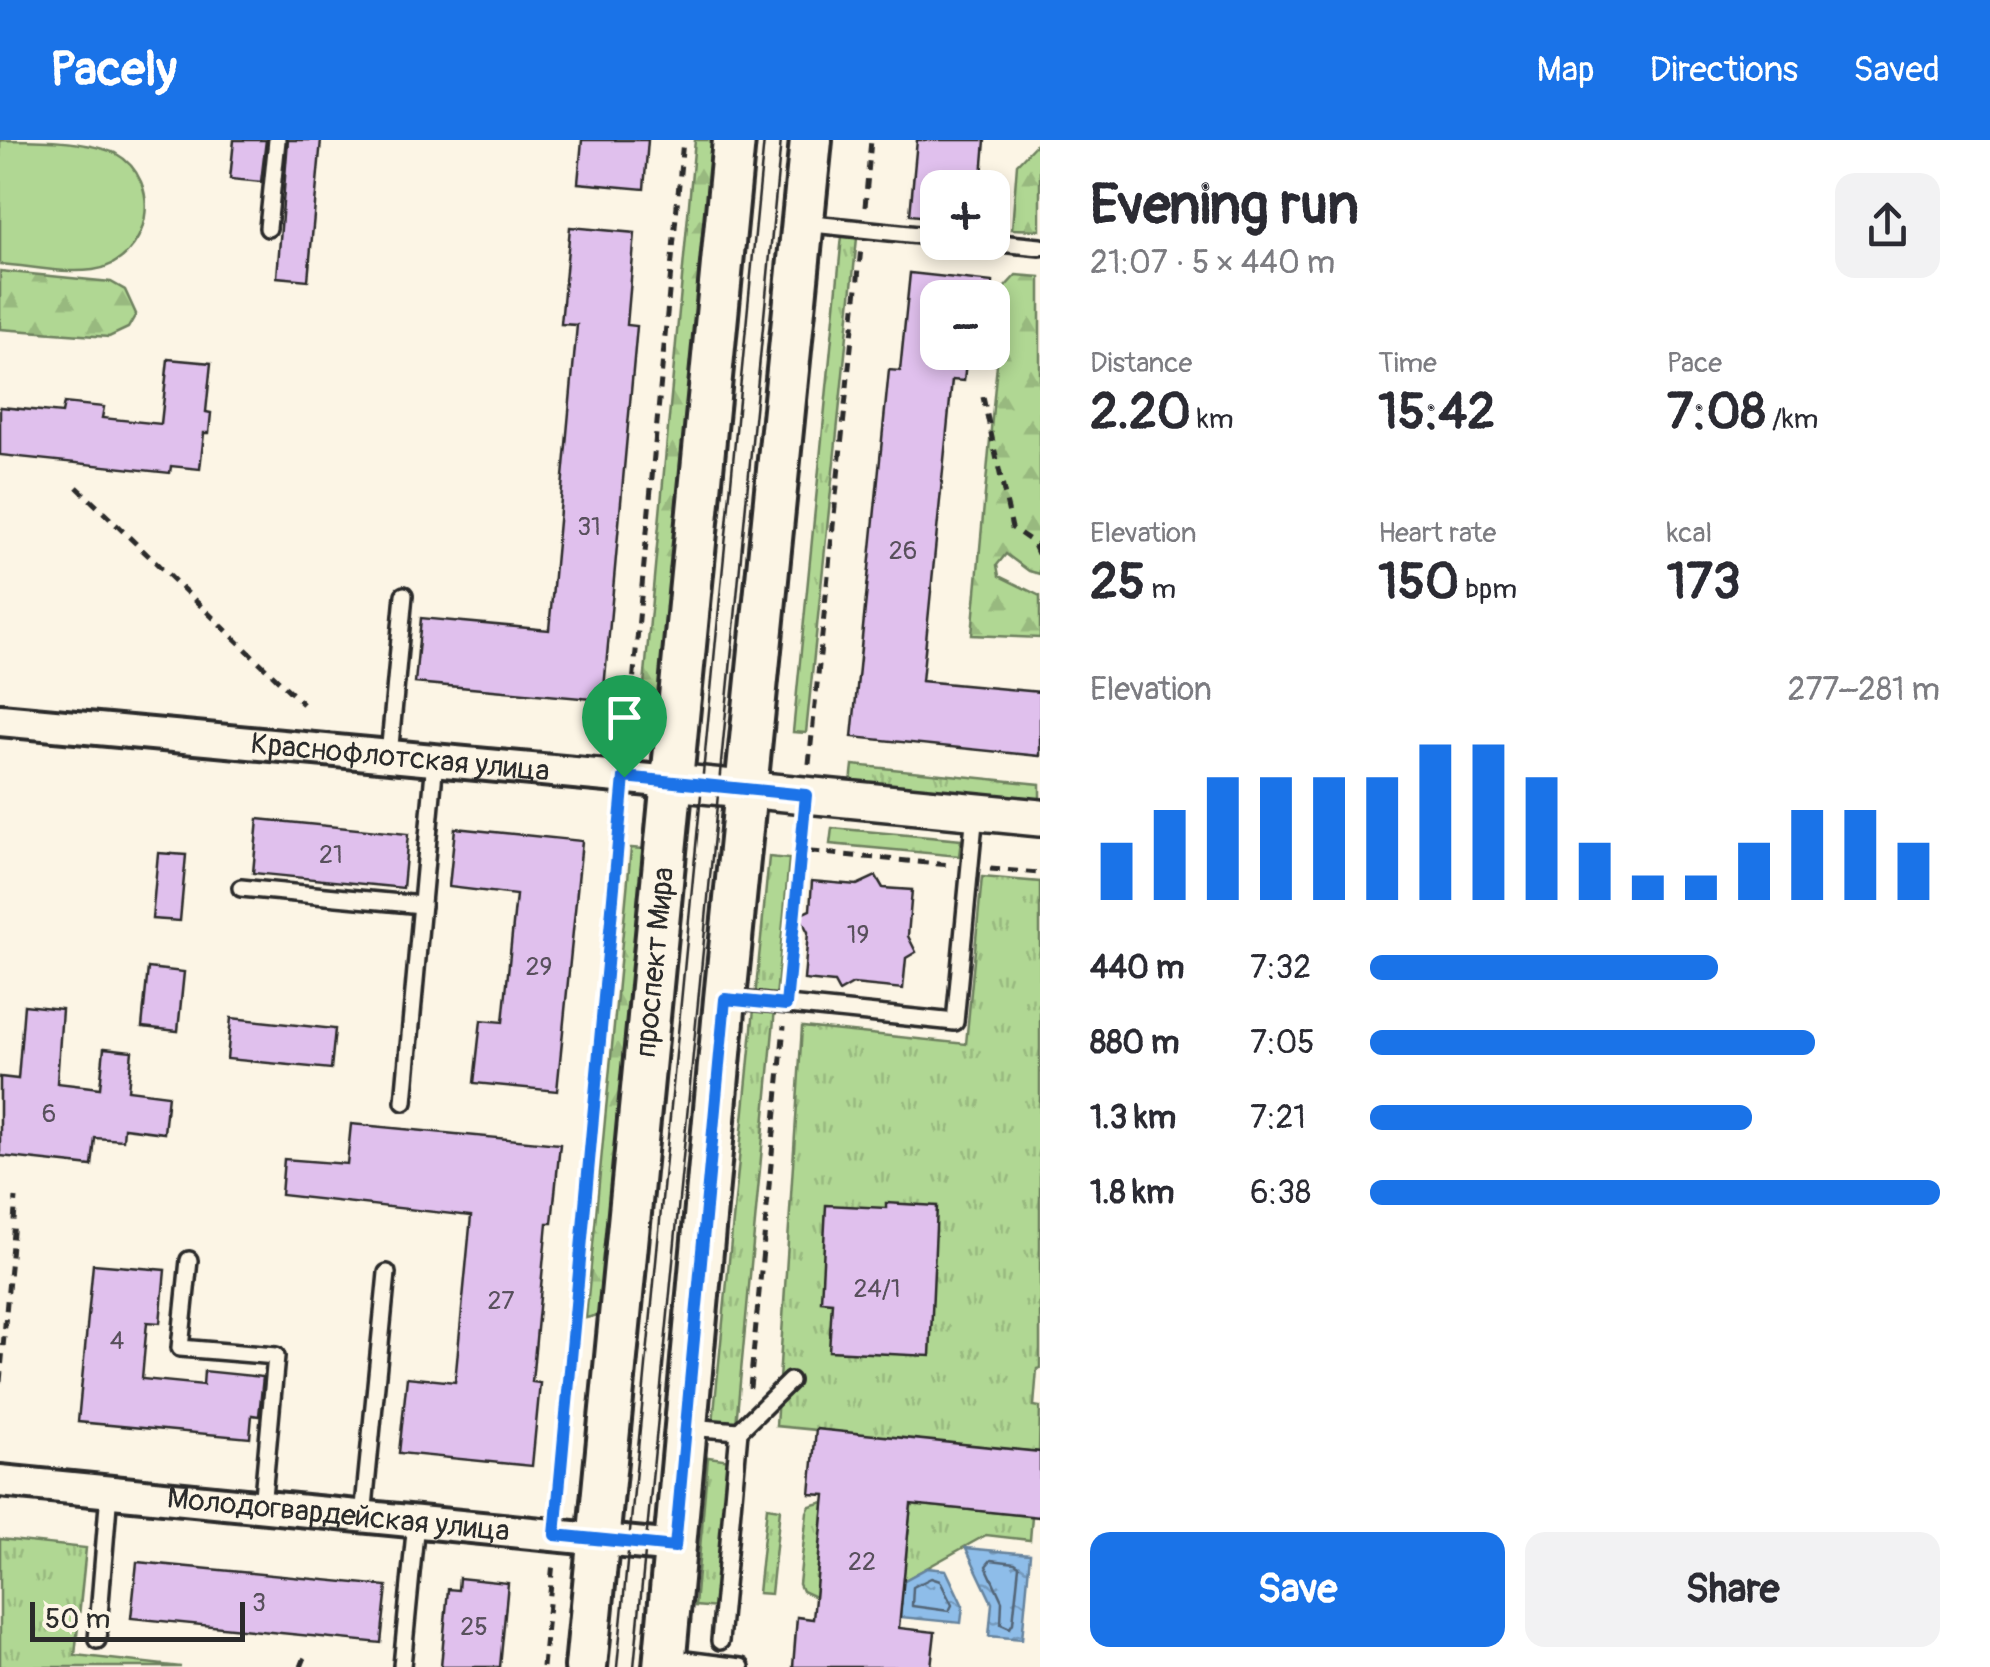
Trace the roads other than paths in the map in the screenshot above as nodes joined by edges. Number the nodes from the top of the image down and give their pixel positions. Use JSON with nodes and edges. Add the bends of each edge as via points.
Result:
{"nodes":[{"id":1,"x":277,"y":140,"type":"edge"},
{"id":2,"x":734,"y":140,"type":"edge"},
{"id":3,"x":811,"y":140,"type":"edge"},
{"id":4,"x":803,"y":223,"type":"junction"},
{"id":5,"x":268,"y":228,"type":"dead end"},
{"id":6,"x":920,"y":235,"type":"edge"},
{"id":7,"x":1010,"y":244,"type":"edge"},
{"id":8,"x":1040,"y":247,"type":"edge"},
{"id":9,"x":404,"y":595,"type":"dead end"},
{"id":10,"x":0,"y":720,"type":"edge"},
{"id":11,"x":389,"y":756,"type":"junction"},
{"id":12,"x":435,"y":760,"type":"junction"},
{"id":13,"x":672,"y":782,"type":"junction"},
{"id":14,"x":748,"y":789,"type":"junction"},
{"id":15,"x":974,"y":812,"type":"junction"},
{"id":16,"x":1040,"y":818,"type":"edge"},
{"id":17,"x":241,"y":888,"type":"dead end"},
{"id":18,"x":422,"y":905,"type":"junction"},
{"id":19,"x":725,"y":999,"type":"junction"},
{"id":20,"x":404,"y":1102,"type":"dead end"},
{"id":21,"x":189,"y":1260,"type":"dead end"},
{"id":22,"x":387,"y":1274,"type":"dead end"},
{"id":23,"x":790,"y":1381,"type":"dead end"},
{"id":24,"x":686,"y":1426,"type":"junction"},
{"id":25,"x":739,"y":1431,"type":"junction"},
{"id":26,"x":0,"y":1481,"type":"edge"},
{"id":27,"x":109,"y":1492,"type":"junction"},
{"id":28,"x":262,"y":1507,"type":"junction"},
{"id":29,"x":363,"y":1517,"type":"junction"},
{"id":30,"x":416,"y":1522,"type":"junction"},
{"id":31,"x":599,"y":1540,"type":"junction"},
{"id":32,"x":675,"y":1547,"type":"junction"},
{"id":33,"x":98,"y":1640,"type":"dead end"},
{"id":34,"x":720,"y":1641,"type":"dead end"},
{"id":35,"x":664,"y":1662,"type":"edge"},
{"id":36,"x":402,"y":1666,"type":"edge"},
{"id":37,"x":586,"y":1667,"type":"edge"},
{"id":38,"x":741,"y":1667,"type":"edge"}],
"edges":[{"from":1,"to":5,"type":"lane"},
{"from":2,"to":13,"type":"main road","name":"проспект Мира"},
{"from":3,"to":4,"type":"main road"},
{"from":4,"to":6,"type":"lane"},
{"from":4,"to":14,"type":"main road"},
{"from":7,"to":8,"type":"lane"},
{"from":9,"to":11,"type":"lane"},
{"from":10,"to":11,"type":"street","name":"Краснофлотская улица"},
{"from":11,"to":12,"type":"street","name":"Краснофлотская улица"},
{"from":12,"to":13,"type":"street","name":"Краснофлотская улица"},
{"from":12,"to":18,"type":"lane"},
{"from":13,"to":14,"type":"street","name":"Краснофлотская улица"},
{"from":13,"to":31,"type":"main road","name":"проспект Мира"},
{"from":14,"to":15,"type":"street","name":"Краснофлотская улица"},
{"from":14,"to":19,"type":"main road"},
{"from":15,"to":16,"type":"street","name":"Краснофлотская улица"},
{"from":15,"to":19,"type":"lane","via":[[955,1022]]},
{"from":17,"to":18,"type":"lane"},
{"from":18,"to":20,"type":"lane"},
{"from":19,"to":24,"type":"main road"},
{"from":21,"to":28,"type":"lane","via":[[180,1348],[276,1356]]},
{"from":22,"to":29,"type":"lane"},
{"from":23,"to":25,"type":"lane"},
{"from":24,"to":25,"type":"lane"},
{"from":24,"to":32,"type":"main road"},
{"from":25,"to":34,"type":"lane"},
{"from":26,"to":27,"type":"street","name":"Молодогвардейская улица"},
{"from":27,"to":28,"type":"street","name":"Молодогвардейская улица"},
{"from":27,"to":33,"type":"lane"},
{"from":28,"to":29,"type":"street","name":"Молодогвардейская улица"},
{"from":29,"to":30,"type":"street","name":"Молодогвардейская улица"},
{"from":30,"to":31,"type":"street","name":"Молодогвардейская улица"},
{"from":30,"to":36,"type":"lane"},
{"from":31,"to":32,"type":"street","name":"Молодогвардейская улица"},
{"from":31,"to":37,"type":"main road","name":"проспект Мира"},
{"from":32,"to":35,"type":"main road"},
{"from":35,"to":38,"type":"lane"}]}
